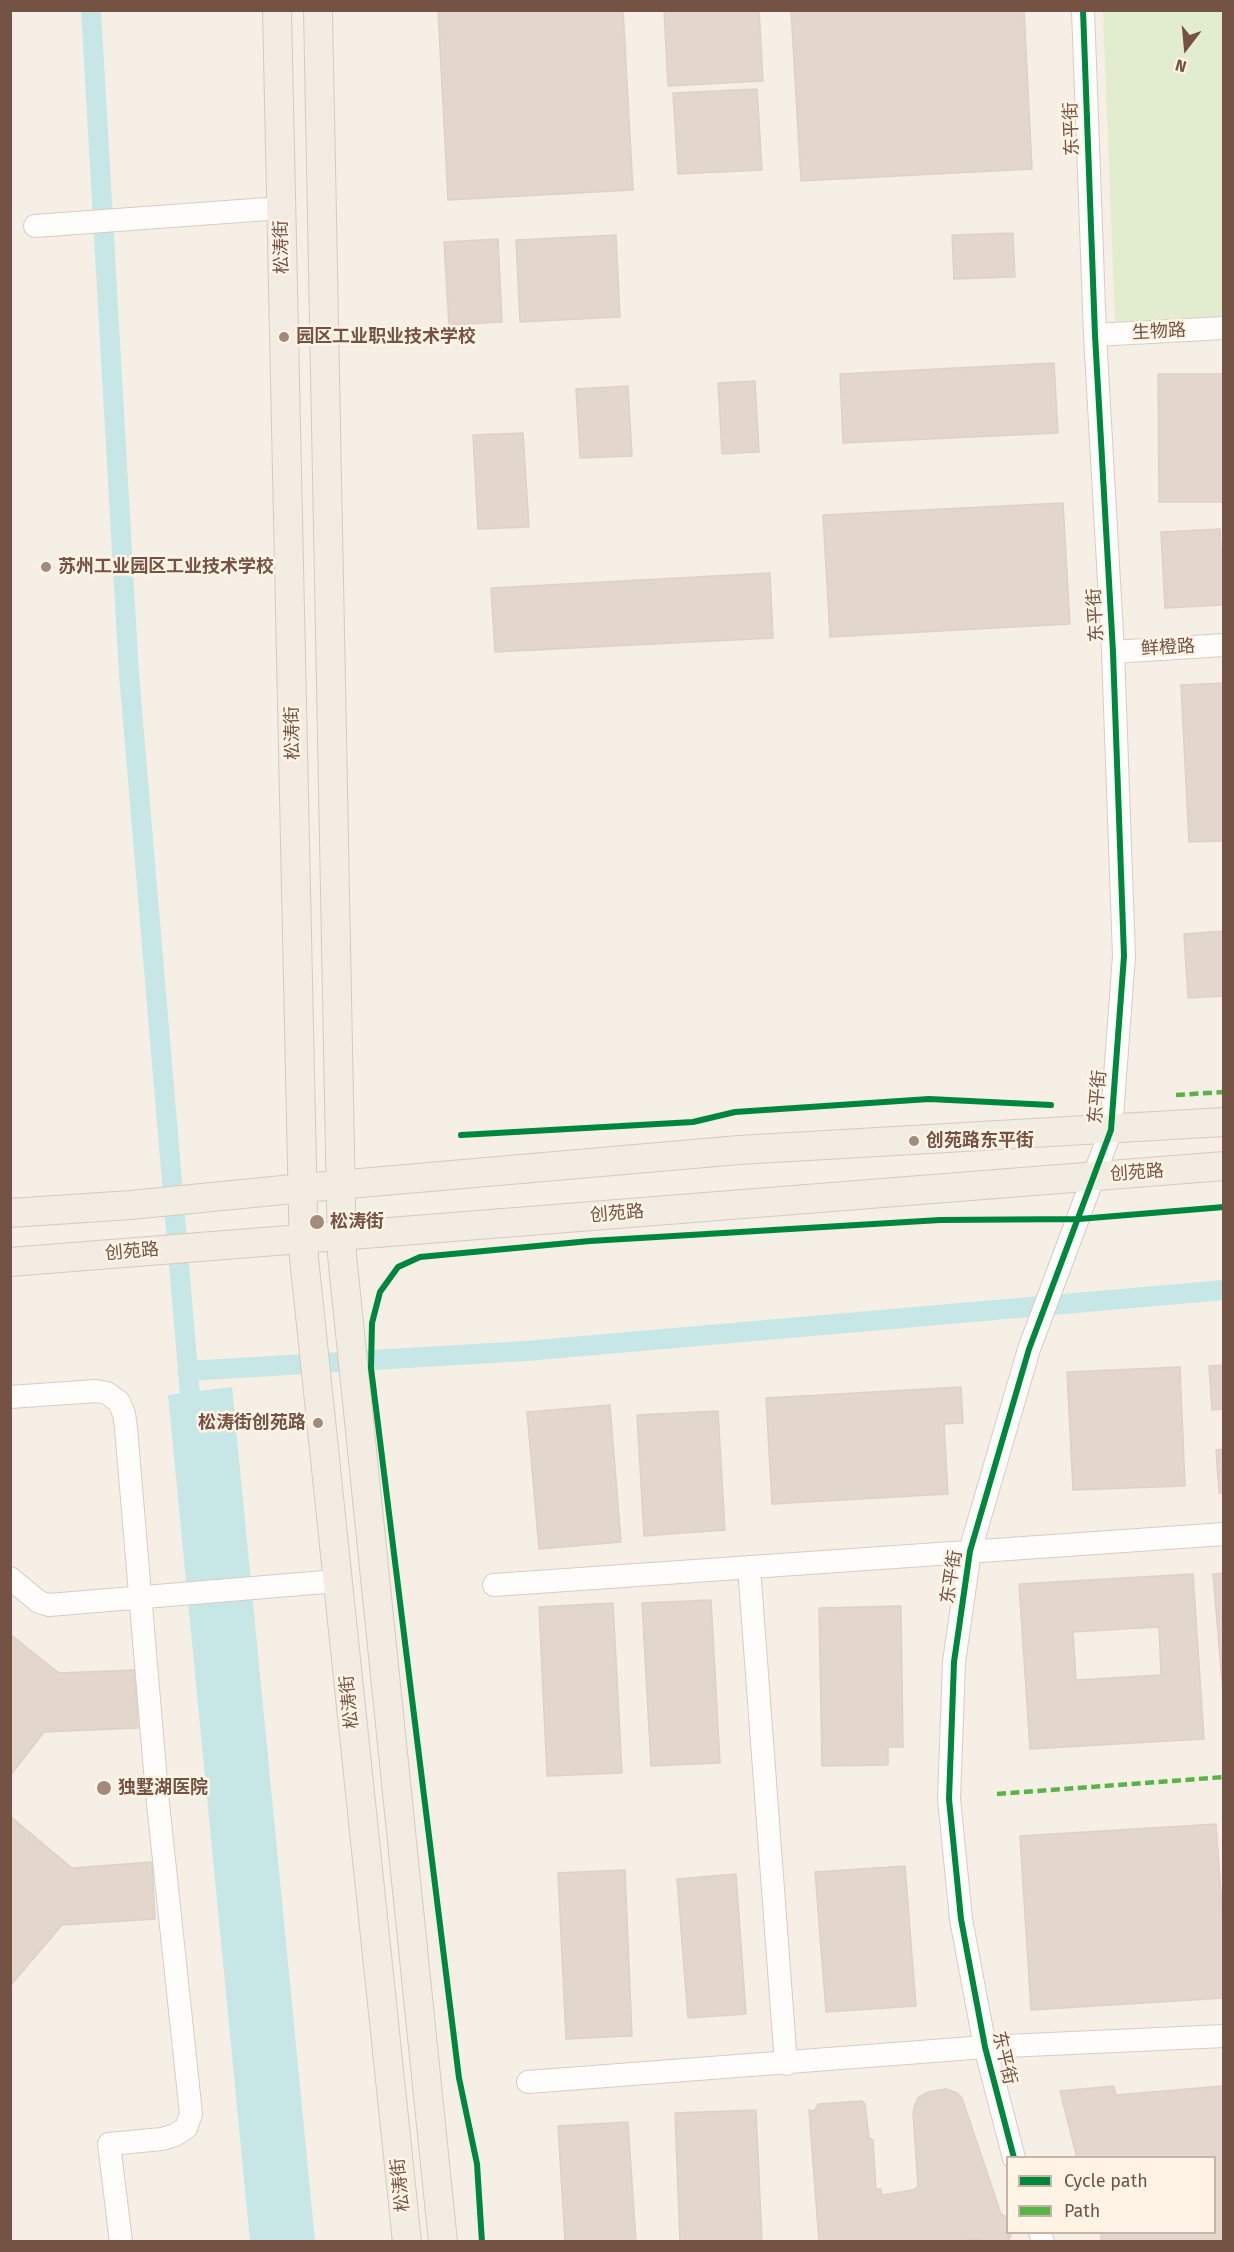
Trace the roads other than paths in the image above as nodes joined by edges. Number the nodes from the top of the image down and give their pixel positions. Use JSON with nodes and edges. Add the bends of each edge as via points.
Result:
{"nodes":[{"id":1,"x":277,"y":10,"type":"edge"},
{"id":2,"x":318,"y":10,"type":"edge"},
{"id":3,"x":1083,"y":10,"type":"edge"},
{"id":4,"x":281,"y":208,"type":"junction"},
{"id":5,"x":35,"y":226,"type":"dead end"},
{"id":6,"x":1224,"y":328,"type":"edge"},
{"id":7,"x":1095,"y":335,"type":"junction"},
{"id":8,"x":1224,"y":645,"type":"edge"},
{"id":9,"x":1113,"y":652,"type":"junction"},
{"id":10,"x":1224,"y":1122,"type":"edge"},
{"id":11,"x":1112,"y":1130,"type":"junction"},
{"id":12,"x":1224,"y":1166,"type":"edge"},
{"id":13,"x":1095,"y":1176,"type":"junction"},
{"id":14,"x":341,"y":1185,"type":"junction"},
{"id":15,"x":303,"y":1188,"type":"junction"},
{"id":16,"x":10,"y":1213,"type":"edge"},
{"id":17,"x":342,"y":1235,"type":"junction"},
{"id":18,"x":304,"y":1238,"type":"junction"},
{"id":19,"x":10,"y":1262,"type":"edge"},
{"id":20,"x":10,"y":1397,"type":"edge"},
{"id":21,"x":1224,"y":1534,"type":"edge"},
{"id":22,"x":970,"y":1551,"type":"junction"},
{"id":23,"x":749,"y":1567,"type":"junction"},
{"id":24,"x":10,"y":1578,"type":"edge"},
{"id":25,"x":337,"y":1581,"type":"junction"},
{"id":26,"x":494,"y":1585,"type":"dead end"},
{"id":27,"x":141,"y":1597,"type":"junction"},
{"id":28,"x":1224,"y":2036,"type":"edge"},
{"id":29,"x":985,"y":2047,"type":"junction"},
{"id":30,"x":786,"y":2064,"type":"junction"},
{"id":31,"x":528,"y":2082,"type":"dead end"},
{"id":32,"x":1014,"y":2156,"type":"edge"},
{"id":33,"x":121,"y":2241,"type":"edge"},
{"id":34,"x":407,"y":2241,"type":"edge"},
{"id":35,"x":443,"y":2241,"type":"edge"}],
"edges":[{"from":1,"to":4,"type":"main road","name":"松涛街"},
{"from":2,"to":14,"type":"main road","name":"松涛街"},
{"from":3,"to":7,"type":"street","name":"东平街"},
{"from":4,"to":5,"type":"street"},
{"from":4,"to":15,"type":"main road","name":"松涛街"},
{"from":6,"to":7,"type":"street","name":"生物路"},
{"from":7,"to":9,"type":"street","name":"东平街"},
{"from":8,"to":9,"type":"street","name":"鲜橙路"},
{"from":9,"to":11,"type":"street","name":"东平街","via":[[1124,956]]},
{"from":10,"to":11,"type":"main road"},
{"from":11,"to":13,"type":"street","name":"东平街"},
{"from":11,"to":14,"type":"main road","via":[[739,1150]]},
{"from":12,"to":13,"type":"main road","name":"创苑路"},
{"from":13,"to":17,"type":"main road","name":"创苑路"},
{"from":13,"to":22,"type":"street","name":"东平街","via":[[1029,1349]]},
{"from":14,"to":15,"type":"main road"},
{"from":14,"to":17,"type":"main road","name":"松涛街"},
{"from":15,"to":16,"type":"main road"},
{"from":15,"to":18,"type":"main road","name":"松涛街"},
{"from":17,"to":18,"type":"main road","name":"创苑路"},
{"from":17,"to":35,"type":"main road","name":"松涛街"},
{"from":18,"to":19,"type":"main road","name":"创苑路"},
{"from":18,"to":25,"type":"main road","name":"松涛街"},
{"from":20,"to":27,"type":"street","via":[[96,1391],[119,1402],[126,1428]]},
{"from":21,"to":22,"type":"street"},
{"from":22,"to":23,"type":"street"},
{"from":22,"to":29,"type":"street","name":"东平街","via":[[954,1662],[950,1799],[962,1919]]},
{"from":23,"to":26,"type":"street"},
{"from":23,"to":30,"type":"street"},
{"from":24,"to":27,"type":"street","via":[[39,1602],[49,1605]]},
{"from":25,"to":27,"type":"street"},
{"from":25,"to":34,"type":"main road","name":"松涛街"},
{"from":27,"to":33,"type":"street","via":[[157,1794],[191,2114],[186,2128],[162,2139],[110,2144]]},
{"from":28,"to":29,"type":"street"},
{"from":29,"to":30,"type":"street"},
{"from":29,"to":32,"type":"street","name":"东平街"},
{"from":30,"to":31,"type":"street"}]}
